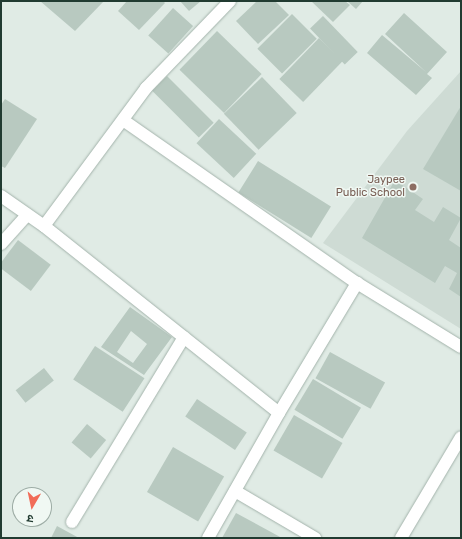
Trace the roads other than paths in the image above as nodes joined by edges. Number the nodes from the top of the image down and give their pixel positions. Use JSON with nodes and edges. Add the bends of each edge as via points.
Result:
{"nodes":[{"id":1,"x":230,"y":1,"type":"edge"},
{"id":2,"x":123,"y":120,"type":"junction"},
{"id":3,"x":1,"y":196,"type":"edge"},
{"id":4,"x":27,"y":215,"type":"junction"},
{"id":5,"x":44,"y":226,"type":"junction"},
{"id":6,"x":1,"y":244,"type":"edge"},
{"id":7,"x":357,"y":283,"type":"junction"},
{"id":8,"x":184,"y":337,"type":"junction"},
{"id":9,"x":461,"y":346,"type":"edge"},
{"id":10,"x":279,"y":413,"type":"junction"},
{"id":11,"x":461,"y":437,"type":"edge"},
{"id":12,"x":235,"y":491,"type":"junction"},
{"id":13,"x":72,"y":522,"type":"dead end"},
{"id":14,"x":208,"y":538,"type":"edge"},
{"id":15,"x":315,"y":538,"type":"edge"},
{"id":16,"x":401,"y":538,"type":"edge"}],
"edges":[{"from":1,"to":2,"type":"street","via":[[173,56]]},
{"from":2,"to":5,"type":"street"},
{"from":2,"to":7,"type":"street"},
{"from":3,"to":4,"type":"street"},
{"from":4,"to":5,"type":"street"},
{"from":4,"to":6,"type":"street"},
{"from":5,"to":8,"type":"street"},
{"from":7,"to":9,"type":"street"},
{"from":7,"to":10,"type":"street"},
{"from":8,"to":10,"type":"street"},
{"from":8,"to":13,"type":"street"},
{"from":10,"to":12,"type":"street"},
{"from":11,"to":16,"type":"street"},
{"from":12,"to":14,"type":"street"},
{"from":12,"to":15,"type":"street"}]}
